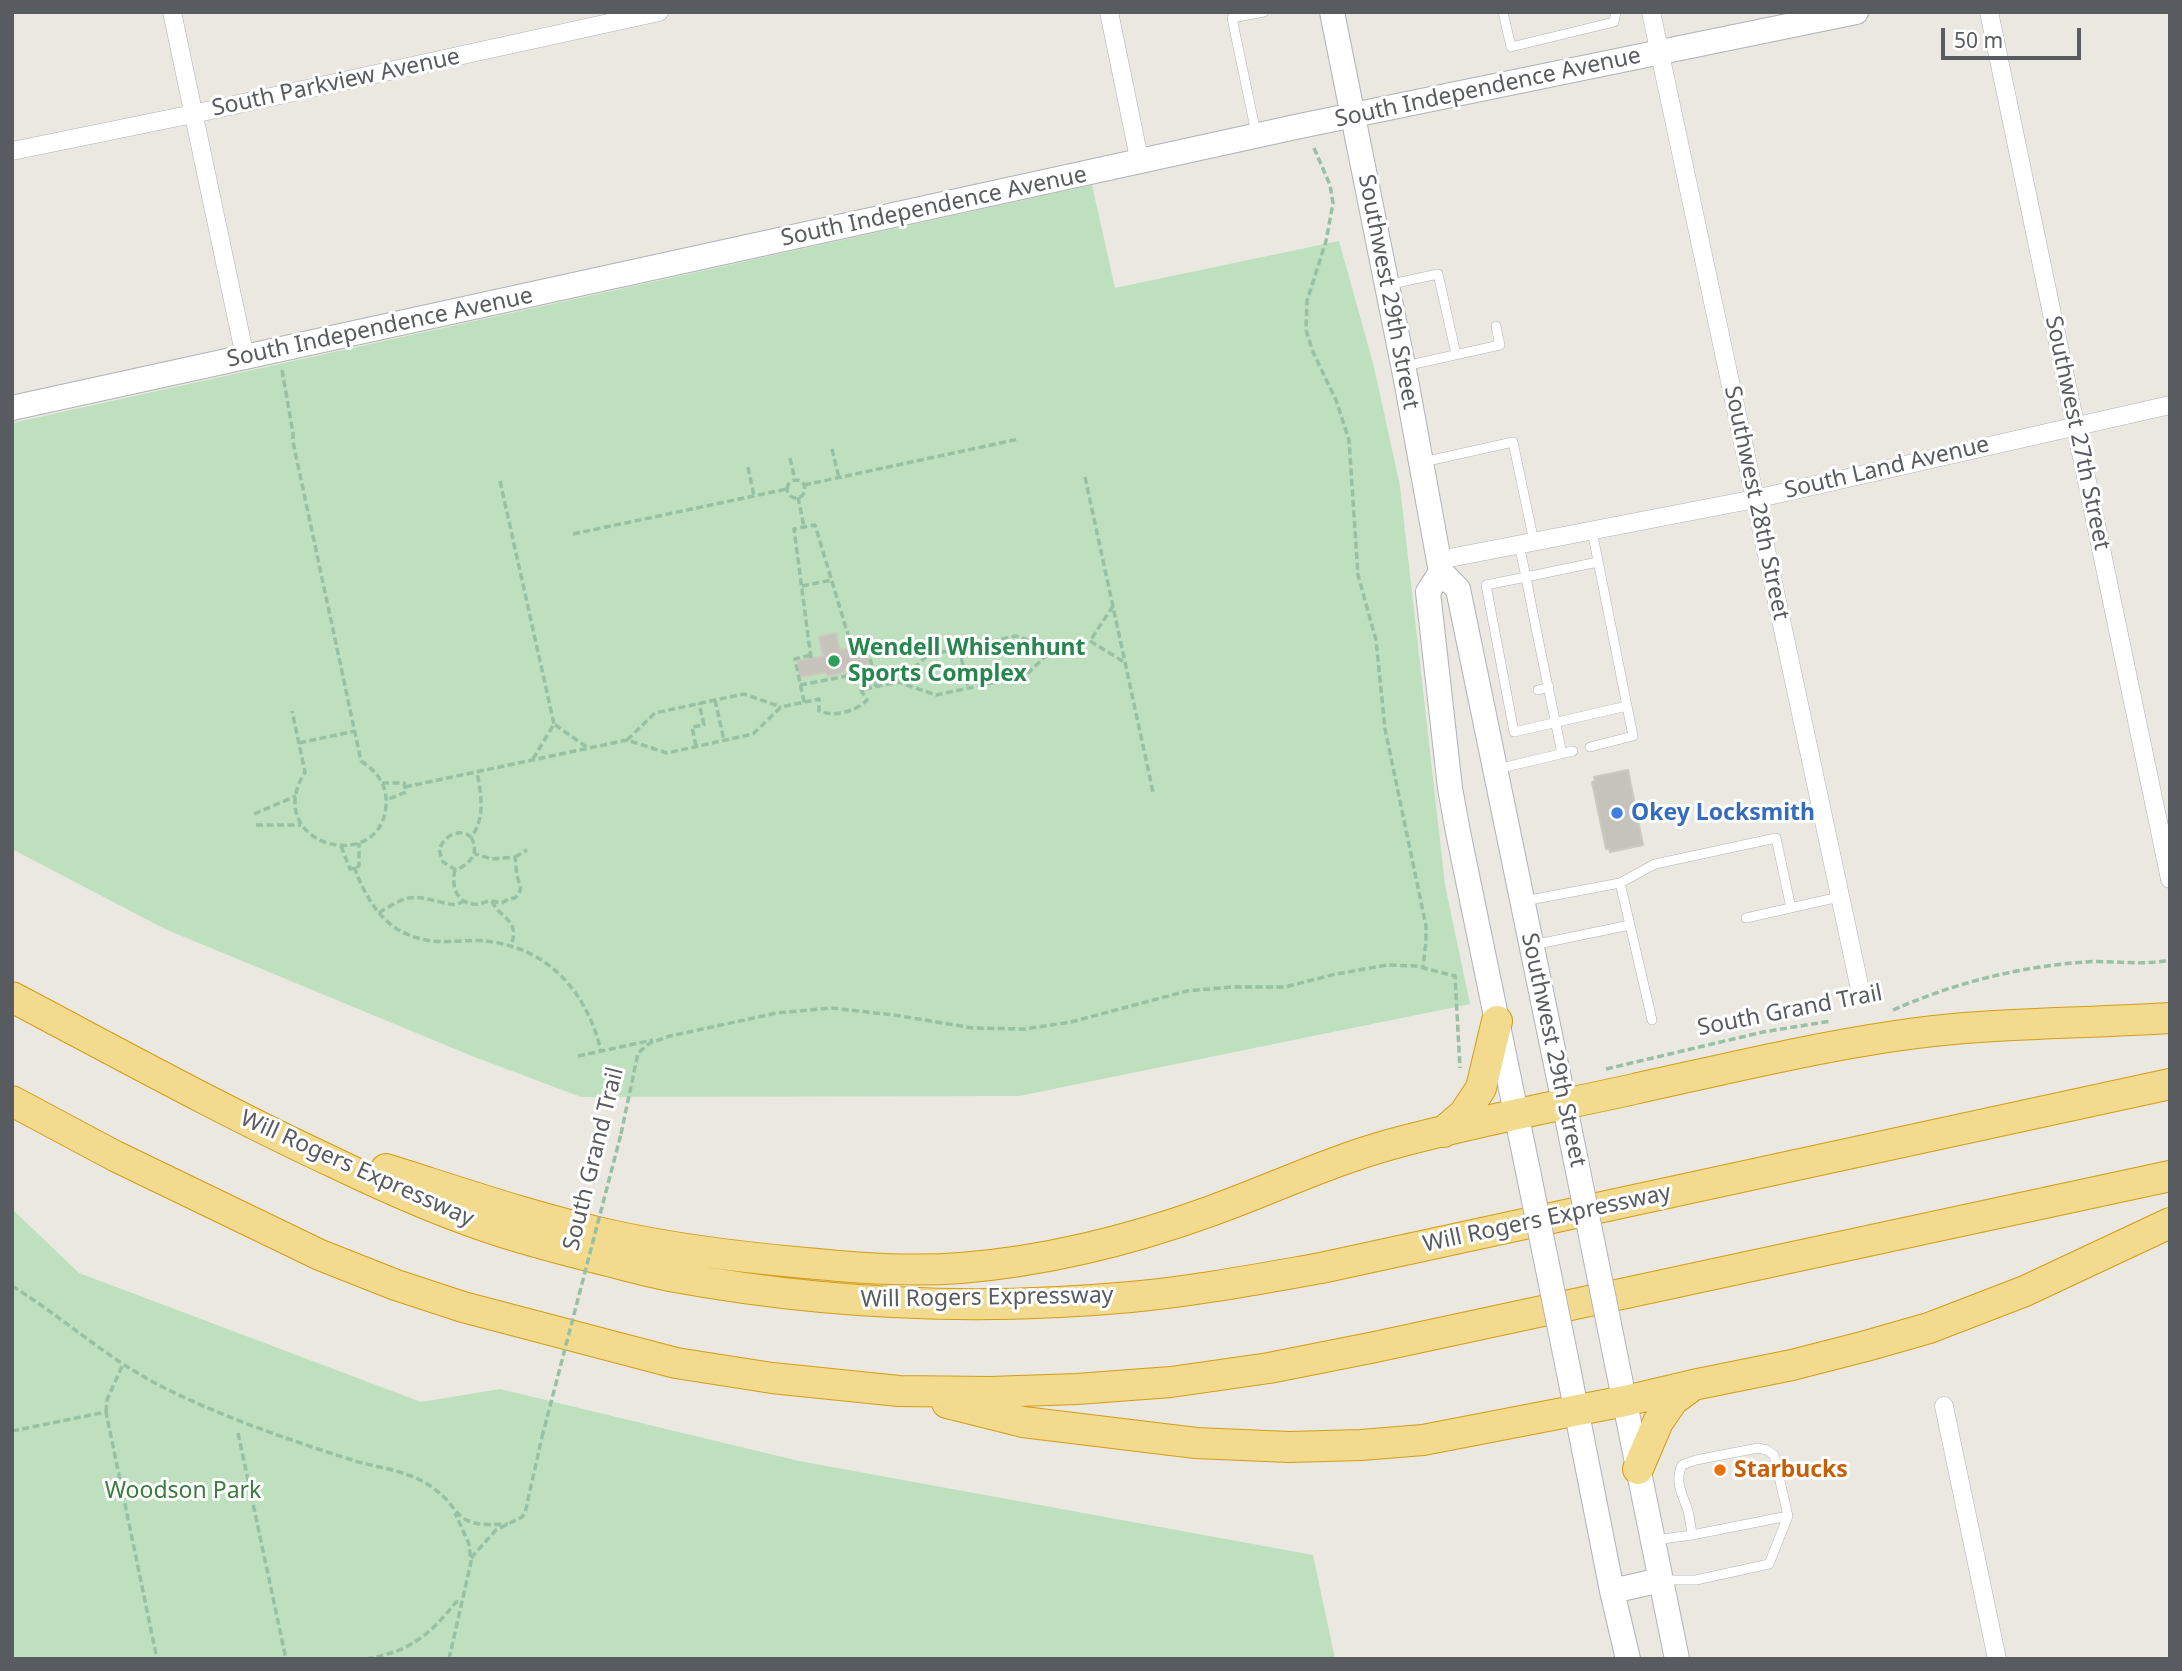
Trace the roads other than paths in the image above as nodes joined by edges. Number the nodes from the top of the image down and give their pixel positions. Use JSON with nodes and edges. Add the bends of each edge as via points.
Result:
{"nodes":[{"id":1,"x":172,"y":12,"type":"edge"},
{"id":2,"x":659,"y":12,"type":"edge"},
{"id":3,"x":1110,"y":12,"type":"edge"},
{"id":4,"x":1264,"y":12,"type":"edge"},
{"id":5,"x":1332,"y":12,"type":"edge"},
{"id":6,"x":1503,"y":12,"type":"edge"},
{"id":7,"x":1616,"y":12,"type":"edge"},
{"id":8,"x":1651,"y":12,"type":"edge"},
{"id":9,"x":1856,"y":12,"type":"edge"},
{"id":10,"x":1989,"y":12,"type":"edge"},
{"id":11,"x":1660,"y":52,"type":"junction"},
{"id":12,"x":193,"y":114,"type":"junction"},
{"id":13,"x":1353,"y":116,"type":"junction"},
{"id":14,"x":1257,"y":136,"type":"junction"},
{"id":15,"x":12,"y":151,"type":"edge"},
{"id":16,"x":1140,"y":163,"type":"junction"},
{"id":17,"x":1387,"y":285,"type":"junction"},
{"id":18,"x":1496,"y":326,"type":"dead end"},
{"id":19,"x":1456,"y":354,"type":"junction"},
{"id":20,"x":245,"y":357,"type":"junction"},
{"id":21,"x":1404,"y":366,"type":"junction"},
{"id":22,"x":2170,"y":405,"type":"edge"},
{"id":23,"x":12,"y":408,"type":"edge"},
{"id":24,"x":2076,"y":425,"type":"junction"},
{"id":25,"x":1422,"y":462,"type":"junction"},
{"id":26,"x":1755,"y":499,"type":"junction"},
{"id":27,"x":1592,"y":531,"type":"junction"},
{"id":28,"x":1527,"y":544,"type":"junction"},
{"id":29,"x":1598,"y":562,"type":"junction"},
{"id":30,"x":1440,"y":566,"type":"junction"},
{"id":31,"x":1527,"y":577,"type":"junction"},
{"id":32,"x":1549,"y":687,"type":"junction"},
{"id":33,"x":1538,"y":690,"type":"dead end"},
{"id":34,"x":1627,"y":706,"type":"junction"},
{"id":35,"x":1556,"y":722,"type":"junction"},
{"id":36,"x":1590,"y":747,"type":"dead end"},
{"id":37,"x":1573,"y":751,"type":"dead end"},
{"id":38,"x":1562,"y":754,"type":"junction"},
{"id":39,"x":1496,"y":770,"type":"junction"},
{"id":40,"x":2170,"y":879,"type":"edge"},
{"id":41,"x":1620,"y":883,"type":"junction"},
{"id":42,"x":1839,"y":897,"type":"junction"},
{"id":43,"x":1522,"y":901,"type":"junction"},
{"id":44,"x":1791,"y":908,"type":"junction"},
{"id":45,"x":1746,"y":918,"type":"dead end"},
{"id":46,"x":1630,"y":925,"type":"junction"},
{"id":47,"x":1531,"y":946,"type":"junction"},
{"id":48,"x":1861,"y":994,"type":"dead end"},
{"id":49,"x":12,"y":997,"type":"edge"},
{"id":50,"x":2170,"y":1018,"type":"edge"},
{"id":51,"x":1652,"y":1020,"type":"dead end"},
{"id":52,"x":1497,"y":1021,"type":"junction"},
{"id":53,"x":2170,"y":1084,"type":"edge"},
{"id":54,"x":12,"y":1101,"type":"edge"},
{"id":55,"x":1564,"y":1105,"type":"junction"},
{"id":56,"x":1516,"y":1114,"type":"junction"},
{"id":57,"x":268,"y":1132,"type":"junction"},
{"id":58,"x":1442,"y":1132,"type":"junction"},
{"id":59,"x":2170,"y":1176,"type":"edge"},
{"id":60,"x":2170,"y":1223,"type":"edge"},
{"id":61,"x":1693,"y":1385,"type":"junction"},
{"id":62,"x":899,"y":1391,"type":"junction"},
{"id":63,"x":1625,"y":1401,"type":"junction"},
{"id":64,"x":1944,"y":1406,"type":"dead end"},
{"id":65,"x":1576,"y":1411,"type":"junction"},
{"id":66,"x":1638,"y":1468,"type":"junction"},
{"id":67,"x":1788,"y":1516,"type":"junction"},
{"id":68,"x":1692,"y":1535,"type":"junction"},
{"id":69,"x":1653,"y":1540,"type":"junction"},
{"id":70,"x":1661,"y":1580,"type":"junction"},
{"id":71,"x":1612,"y":1591,"type":"junction"},
{"id":72,"x":1628,"y":1659,"type":"edge"},
{"id":73,"x":1677,"y":1659,"type":"edge"},
{"id":74,"x":1997,"y":1659,"type":"edge"}],
"edges":[{"from":1,"to":12,"type":"street"},
{"from":2,"to":12,"type":"street","name":"South Parkview Avenue"},
{"from":3,"to":16,"type":"street"},
{"from":4,"to":14,"type":"lane","via":[[1232,19]]},
{"from":5,"to":13,"type":"main road","name":"Southwest 29th Street"},
{"from":6,"to":7,"type":"lane","via":[[1511,47],[1614,22]]},
{"from":8,"to":11,"type":"street","name":"Southwest 28th Street"},
{"from":9,"to":11,"type":"main road","name":"South Independence Avenue"},
{"from":10,"to":24,"type":"street","name":"Southwest 27th Street"},
{"from":11,"to":13,"type":"main road","name":"South Independence Avenue"},
{"from":11,"to":26,"type":"street","name":"Southwest 28th Street"},
{"from":12,"to":15,"type":"street","name":"South Parkview Avenue"},
{"from":12,"to":20,"type":"street"},
{"from":13,"to":14,"type":"main road","name":"South Independence Avenue"},
{"from":13,"to":17,"type":"main road","name":"Southwest 29th Street"},
{"from":14,"to":16,"type":"main road","name":"South Independence Avenue"},
{"from":16,"to":20,"type":"main road","name":"South Independence Avenue"},
{"from":17,"to":19,"type":"lane","via":[[1438,274]]},
{"from":17,"to":21,"type":"main road","name":"Southwest 29th Street"},
{"from":18,"to":19,"type":"lane","via":[[1500,345]]},
{"from":19,"to":21,"type":"lane"},
{"from":20,"to":23,"type":"main road","name":"South Independence Avenue"},
{"from":21,"to":25,"type":"main road","name":"Southwest 29th Street"},
{"from":22,"to":24,"type":"street","name":"South Land Avenue"},
{"from":24,"to":26,"type":"street","name":"South Land Avenue"},
{"from":24,"to":40,"type":"street","name":"Southwest 27th Street"},
{"from":25,"to":28,"type":"lane","via":[[1513,442]]},
{"from":25,"to":30,"type":"main road","name":"Southwest 29th Street"},
{"from":26,"to":27,"type":"street","name":"South Land Avenue"},
{"from":26,"to":42,"type":"street","name":"Southwest 28th Street"},
{"from":27,"to":28,"type":"street","name":"South Land Avenue"},
{"from":27,"to":29,"type":"lane"},
{"from":28,"to":30,"type":"street","name":"South Land Avenue"},
{"from":28,"to":31,"type":"lane"},
{"from":29,"to":31,"type":"lane"},
{"from":29,"to":34,"type":"lane"},
{"from":30,"to":39,"type":"main road","name":"Southwest 29th Street","via":[[1458,589]]},
{"from":30,"to":52,"type":"main road","via":[[1428,592],[1450,788]]},
{"from":31,"to":32,"type":"lane","via":[[1530,623]]},
{"from":31,"to":35,"type":"lane","via":[[1486,585],[1512,696],[1514,732]]},
{"from":32,"to":33,"type":"lane"},
{"from":32,"to":35,"type":"lane"},
{"from":34,"to":35,"type":"lane"},
{"from":34,"to":36,"type":"lane","via":[[1633,736]]},
{"from":35,"to":38,"type":"lane"},
{"from":37,"to":38,"type":"lane"},
{"from":38,"to":39,"type":"lane"},
{"from":39,"to":43,"type":"main road","name":"Southwest 29th Street"},
{"from":41,"to":43,"type":"lane"},
{"from":41,"to":44,"type":"lane","via":[[1655,864],[1776,838]]},
{"from":41,"to":46,"type":"lane"},
{"from":42,"to":44,"type":"lane"},
{"from":42,"to":48,"type":"street","name":"Southwest 28th Street"},
{"from":43,"to":47,"type":"main road","name":"Southwest 29th Street"},
{"from":44,"to":45,"type":"lane"},
{"from":46,"to":47,"type":"lane"},
{"from":46,"to":51,"type":"lane"},
{"from":47,"to":55,"type":"main road","name":"Southwest 29th Street"},
{"from":49,"to":57,"type":"highway","name":"Will Rogers Expressway"},
{"from":50,"to":55,"type":"highway","via":[[1990,1025],[1895,1036]]},
{"from":52,"to":56,"type":"main road"},
{"from":52,"to":58,"type":"highway","via":[[1481,1088],[1464,1114]]},
{"from":53,"to":57,"type":"highway","name":"Will Rogers Expressway","via":[[1321,1268],[1208,1288],[1056,1302],[846,1300],[668,1275],[491,1229],[404,1195]]},
{"from":54,"to":62,"type":"highway","via":[[320,1255],[463,1307],[676,1363]]},
{"from":55,"to":56,"type":"highway"},
{"from":55,"to":63,"type":"main road","name":"Southwest 29th Street","bridge":true},
{"from":56,"to":58,"type":"highway"},
{"from":56,"to":65,"type":"main road","bridge":true},
{"from":57,"to":58,"type":"highway","via":[[606,1234],[716,1255],[903,1269],[1004,1264],[1114,1241],[1217,1209],[1335,1162]]},
{"from":59,"to":62,"type":"highway","via":[[1269,1368],[1077,1389]]},
{"from":60,"to":61,"type":"highway","via":[[2025,1291],[1929,1328],[1793,1365]]},
{"from":61,"to":63,"type":"highway"},
{"from":61,"to":66,"type":"highway","via":[[1673,1400],[1658,1422]]},
{"from":62,"to":65,"type":"highway","via":[[1023,1422],[1196,1443],[1289,1447],[1423,1440]]},
{"from":63,"to":65,"type":"highway"},
{"from":63,"to":66,"type":"main road","name":"Southwest 29th Street"},
{"from":64,"to":74,"type":"street"},
{"from":65,"to":71,"type":"main road"},
{"from":66,"to":69,"type":"main road","name":"Southwest 29th Street"},
{"from":67,"to":68,"type":"lane"},
{"from":67,"to":68,"type":"lane","via":[[1774,1455],[1767,1450],[1696,1460],[1682,1465],[1679,1473]]},
{"from":67,"to":70,"type":"lane","via":[[1769,1564],[1696,1580]]},
{"from":68,"to":69,"type":"lane"},
{"from":69,"to":70,"type":"main road","name":"Southwest 29th Street"},
{"from":70,"to":71,"type":"main road"},
{"from":70,"to":73,"type":"main road","name":"Southwest 29th Street"},
{"from":71,"to":72,"type":"main road"}]}
